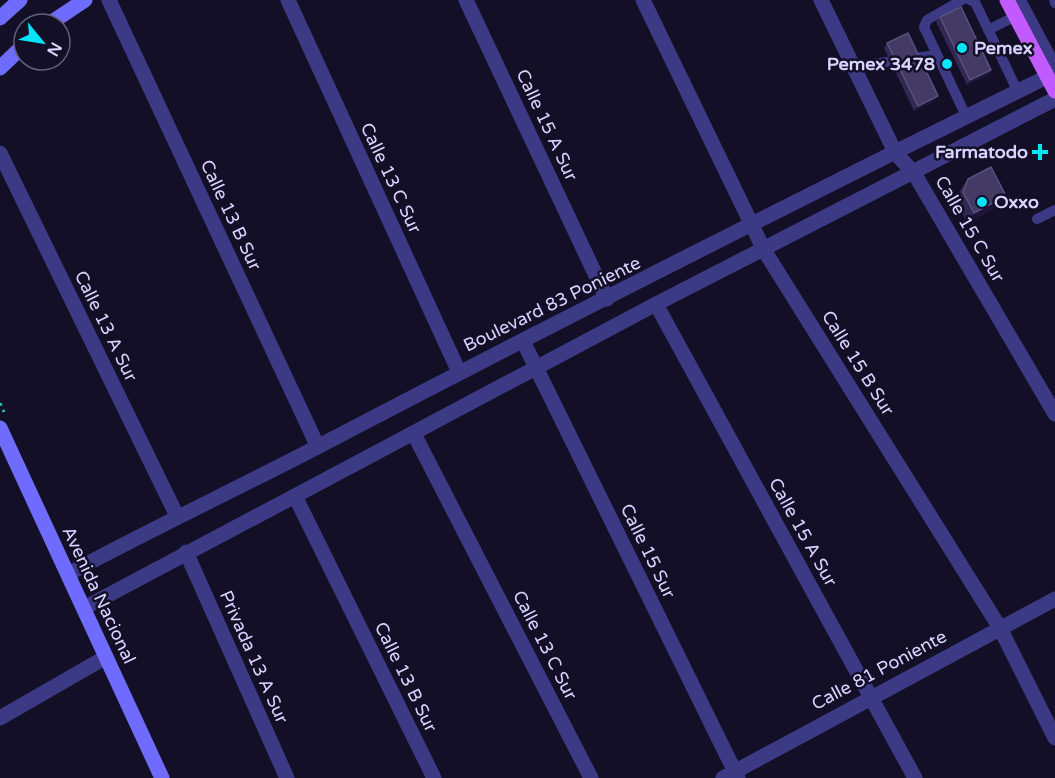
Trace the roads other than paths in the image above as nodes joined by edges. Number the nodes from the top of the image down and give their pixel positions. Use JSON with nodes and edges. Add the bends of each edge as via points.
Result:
{"nodes":[{"id":1,"x":20,"y":0,"type":"edge"},
{"id":2,"x":85,"y":0,"type":"edge"},
{"id":3,"x":109,"y":0,"type":"edge"},
{"id":4,"x":288,"y":0,"type":"edge"},
{"id":5,"x":466,"y":0,"type":"edge"},
{"id":6,"x":643,"y":0,"type":"edge"},
{"id":7,"x":821,"y":0,"type":"edge"},
{"id":8,"x":962,"y":0,"type":"edge"},
{"id":9,"x":970,"y":0,"type":"edge"},
{"id":10,"x":1007,"y":0,"type":"edge"},
{"id":11,"x":1021,"y":0,"type":"edge"},
{"id":12,"x":67,"y":12,"type":"edge"},
{"id":13,"x":1016,"y":16,"type":"junction"},
{"id":14,"x":0,"y":18,"type":"edge"},
{"id":15,"x":988,"y":30,"type":"junction"},
{"id":16,"x":936,"y":55,"type":"junction"},
{"id":17,"x":12,"y":56,"type":"edge"},
{"id":18,"x":852,"y":67,"type":"junction"},
{"id":19,"x":0,"y":68,"type":"edge"},
{"id":20,"x":1052,"y":71,"type":"edge"},
{"id":21,"x":1018,"y":92,"type":"junction"},
{"id":22,"x":1055,"y":92,"type":"edge"},
{"id":23,"x":1055,"y":99,"type":"edge"},
{"id":24,"x":967,"y":118,"type":"junction"},
{"id":25,"x":0,"y":153,"type":"edge"},
{"id":26,"x":896,"y":154,"type":"junction"},
{"id":27,"x":914,"y":173,"type":"junction"},
{"id":28,"x":1055,"y":210,"type":"edge"},
{"id":29,"x":1037,"y":219,"type":"dead end"},
{"id":30,"x":752,"y":225,"type":"junction"},
{"id":31,"x":764,"y":250,"type":"junction"},
{"id":32,"x":607,"y":299,"type":"junction"},
{"id":33,"x":656,"y":304,"type":"junction"},
{"id":34,"x":523,"y":341,"type":"junction"},
{"id":35,"x":537,"y":369,"type":"junction"},
{"id":36,"x":459,"y":372,"type":"junction"},
{"id":37,"x":1055,"y":414,"type":"edge"},
{"id":38,"x":0,"y":428,"type":"edge"},
{"id":39,"x":414,"y":434,"type":"junction"},
{"id":40,"x":318,"y":447,"type":"junction"},
{"id":41,"x":4,"y":450,"type":"edge"},
{"id":42,"x":294,"y":496,"type":"junction"},
{"id":43,"x":177,"y":516,"type":"junction"},
{"id":44,"x":186,"y":552,"type":"junction"},
{"id":45,"x":68,"y":573,"type":"junction"},
{"id":46,"x":1055,"y":598,"type":"edge"},
{"id":47,"x":84,"y":608,"type":"junction"},
{"id":48,"x":1000,"y":628,"type":"junction"},
{"id":49,"x":106,"y":657,"type":"junction"},
{"id":50,"x":871,"y":696,"type":"junction"},
{"id":51,"x":0,"y":718,"type":"edge"},
{"id":52,"x":1055,"y":738,"type":"edge"},
{"id":53,"x":732,"y":776,"type":"edge"},
{"id":54,"x":162,"y":778,"type":"edge"},
{"id":55,"x":286,"y":778,"type":"edge"},
{"id":56,"x":434,"y":778,"type":"edge"},
{"id":57,"x":591,"y":778,"type":"edge"},
{"id":58,"x":915,"y":778,"type":"edge"}],
"edges":[{"from":1,"to":14,"type":"main road"},
{"from":2,"to":12,"type":"main road"},
{"from":3,"to":40,"type":"street","name":"Calle 13 B Sur"},
{"from":4,"to":36,"type":"street","name":"Calle 13 C Sur"},
{"from":5,"to":32,"type":"street","name":"Calle 15 A Sur"},
{"from":6,"to":30,"type":"street","name":"Calle 15 B Sur"},
{"from":7,"to":18,"type":"street","name":"Calle 15 C Sur"},
{"from":8,"to":16,"type":"lane","via":[[927,20],[924,27]]},
{"from":9,"to":15,"type":"lane","via":[[975,2]]},
{"from":10,"to":13,"type":"main road"},
{"from":11,"to":20,"type":"lane"},
{"from":13,"to":15,"type":"lane"},
{"from":13,"to":20,"type":"main road"},
{"from":15,"to":21,"type":"lane"},
{"from":16,"to":18,"type":"lane"},
{"from":16,"to":24,"type":"lane"},
{"from":17,"to":19,"type":"main road"},
{"from":18,"to":26,"type":"street","name":"Calle 15 C Sur"},
{"from":20,"to":21,"type":"street","name":"Boulevard 83 Poniente"},
{"from":20,"to":22,"type":"main road"},
{"from":21,"to":24,"type":"street","name":"Boulevard 83 Poniente"},
{"from":23,"to":27,"type":"street"},
{"from":24,"to":26,"type":"street","name":"Boulevard 83 Poniente"},
{"from":25,"to":43,"type":"street","name":"Calle 13 A Sur"},
{"from":26,"to":27,"type":"street","name":"Calle 15 C Sur"},
{"from":26,"to":30,"type":"street","name":"Boulevard 83 Poniente"},
{"from":27,"to":31,"type":"street"},
{"from":27,"to":37,"type":"street","name":"Calle 15 C Sur"},
{"from":28,"to":29,"type":"lane"},
{"from":30,"to":31,"type":"street","name":"Calle 15 B Sur"},
{"from":30,"to":32,"type":"street","name":"Boulevard 83 Poniente"},
{"from":31,"to":33,"type":"street"},
{"from":31,"to":48,"type":"street","name":"Calle 15 B Sur"},
{"from":32,"to":34,"type":"street","name":"Boulevard 83 Poniente"},
{"from":33,"to":35,"type":"street"},
{"from":33,"to":50,"type":"street","name":"Calle 15 A Sur"},
{"from":34,"to":35,"type":"street","name":"Calle 15 Sur"},
{"from":34,"to":36,"type":"street","name":"Boulevard 83 Poniente"},
{"from":35,"to":39,"type":"street"},
{"from":35,"to":53,"type":"street","name":"Calle 15 Sur"},
{"from":36,"to":40,"type":"street","name":"Boulevard 83 Poniente"},
{"from":38,"to":41,"type":"main road","name":"Avenida Nacional"},
{"from":39,"to":42,"type":"street"},
{"from":39,"to":57,"type":"street","name":"Calle 13 C Sur"},
{"from":40,"to":43,"type":"street","name":"Boulevard 83 Poniente"},
{"from":41,"to":45,"type":"main road","name":"Avenida Nacional"},
{"from":42,"to":44,"type":"street"},
{"from":42,"to":56,"type":"street","name":"Calle 13 B Sur"},
{"from":43,"to":45,"type":"street","name":"Boulevard 83 Poniente"},
{"from":44,"to":47,"type":"street"},
{"from":44,"to":55,"type":"street","name":"Privada 13 A Sur"},
{"from":45,"to":47,"type":"main road","name":"Avenida Nacional"},
{"from":46,"to":48,"type":"street","name":"Calle 81 Poniente"},
{"from":47,"to":49,"type":"main road","name":"Avenida Nacional"},
{"from":48,"to":50,"type":"street","name":"Calle 81 Poniente"},
{"from":48,"to":52,"type":"street","name":"Calle 15 B Sur"},
{"from":49,"to":51,"type":"street"},
{"from":49,"to":54,"type":"main road","name":"Avenida Nacional"},
{"from":50,"to":53,"type":"street","name":"Calle 81 Poniente"},
{"from":50,"to":58,"type":"street","name":"Calle 15 A Sur"}]}
